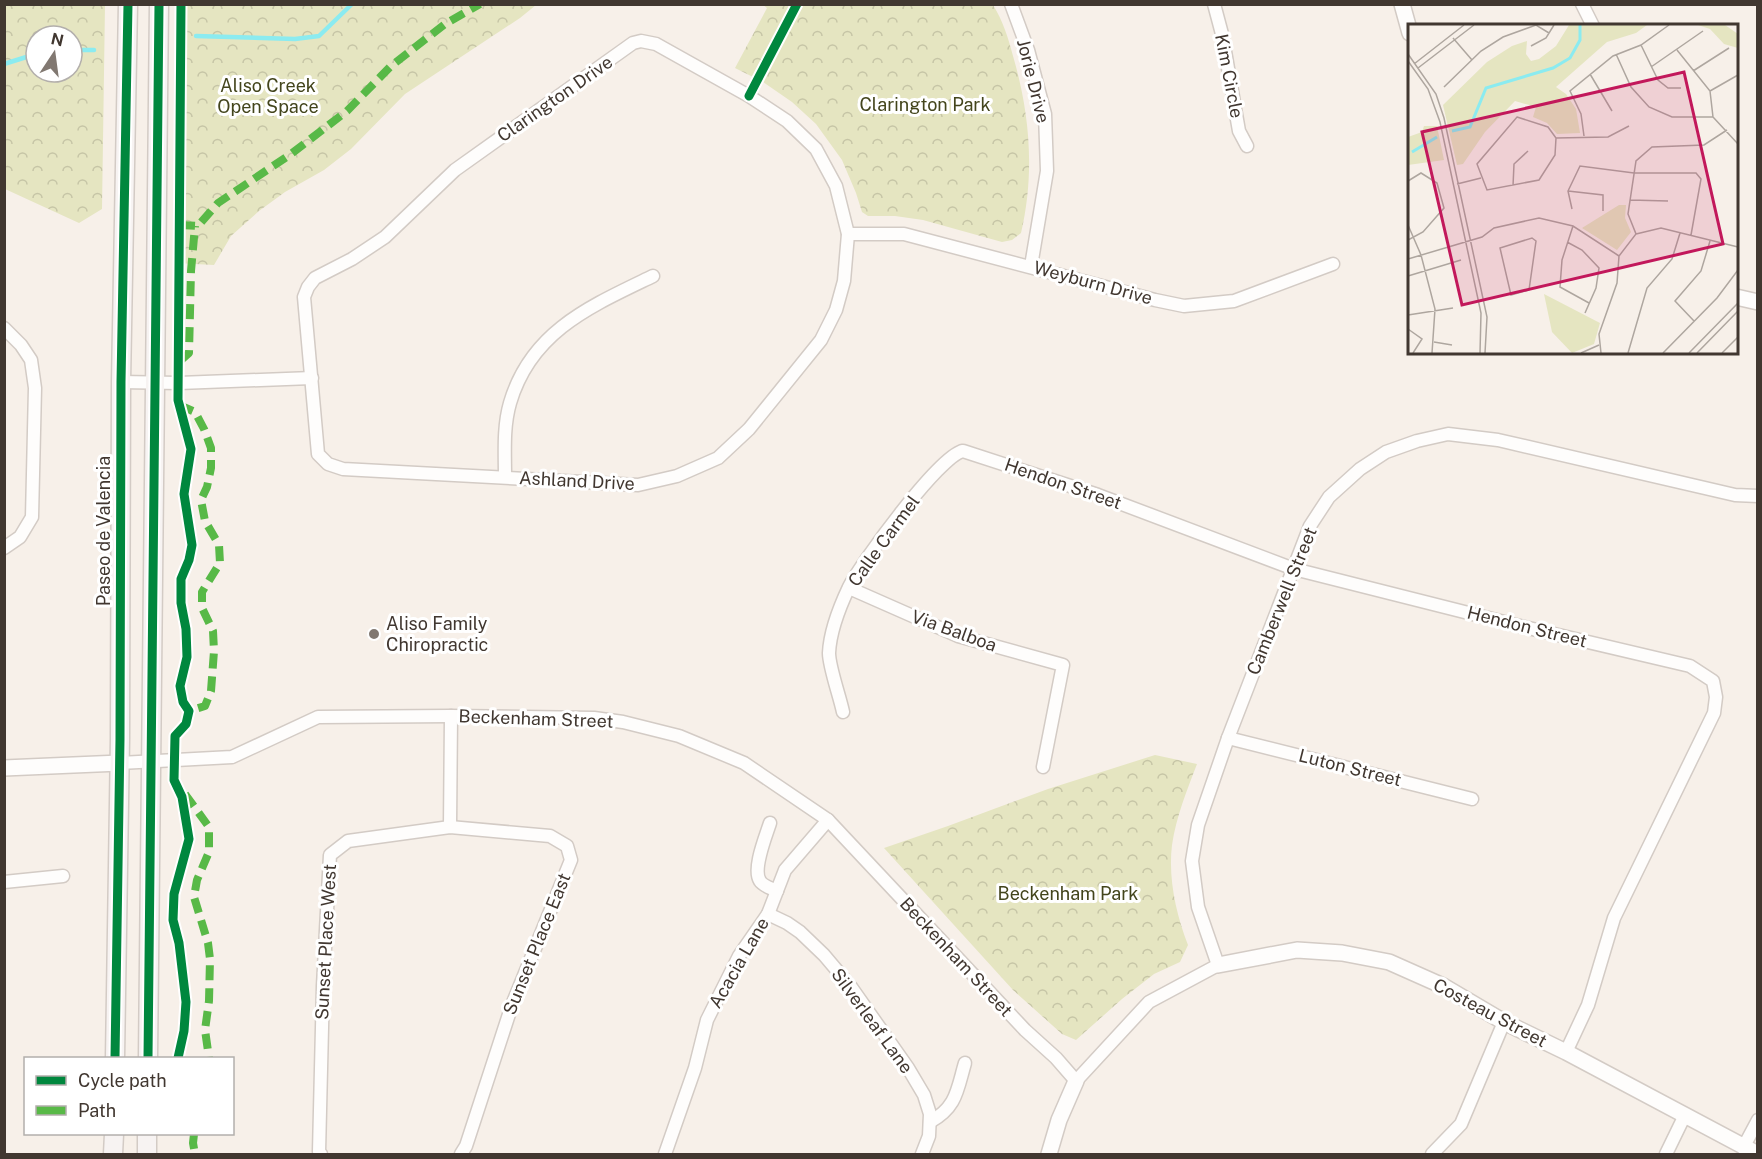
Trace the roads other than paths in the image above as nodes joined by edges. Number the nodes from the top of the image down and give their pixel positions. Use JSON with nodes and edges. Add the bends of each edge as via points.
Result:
{"nodes":[{"id":1,"x":128,"y":4,"type":"edge"},
{"id":2,"x":159,"y":4,"type":"edge"},
{"id":3,"x":1011,"y":4,"type":"edge"},
{"id":4,"x":1214,"y":4,"type":"edge"},
{"id":5,"x":1402,"y":4,"type":"edge"},
{"id":6,"x":1582,"y":4,"type":"edge"},
{"id":7,"x":1592,"y":24,"type":"edge"},
{"id":8,"x":1408,"y":26,"type":"edge"},
{"id":9,"x":1248,"y":146,"type":"dead end"},
{"id":10,"x":848,"y":234,"type":"junction"},
{"id":11,"x":1333,"y":264,"type":"dead end"},
{"id":12,"x":1031,"y":266,"type":"junction"},
{"id":13,"x":653,"y":276,"type":"dead end"},
{"id":14,"x":1738,"y":297,"type":"edge"},
{"id":15,"x":1758,"y":302,"type":"edge"},
{"id":16,"x":4,"y":328,"type":"edge"},
{"id":17,"x":312,"y":378,"type":"junction"},
{"id":18,"x":121,"y":382,"type":"junction"},
{"id":19,"x":154,"y":382,"type":"junction"},
{"id":20,"x":956,"y":453,"type":"joint"},
{"id":21,"x":505,"y":477,"type":"junction"},
{"id":22,"x":1758,"y":496,"type":"edge"},
{"id":23,"x":4,"y":548,"type":"edge"},
{"id":24,"x":1293,"y":569,"type":"junction"},
{"id":25,"x":849,"y":588,"type":"junction"},
{"id":26,"x":843,"y":712,"type":"dead end"},
{"id":27,"x":451,"y":716,"type":"junction"},
{"id":28,"x":1228,"y":738,"type":"junction"},
{"id":29,"x":152,"y":761,"type":"junction"},
{"id":30,"x":120,"y":763,"type":"junction"},
{"id":31,"x":1043,"y":766,"type":"dead end"},
{"id":32,"x":4,"y":768,"type":"edge"},
{"id":33,"x":1472,"y":799,"type":"dead end"},
{"id":34,"x":828,"y":820,"type":"junction"},
{"id":35,"x":770,"y":823,"type":"dead end"},
{"id":36,"x":450,"y":827,"type":"junction"},
{"id":37,"x":63,"y":876,"type":"dead end"},
{"id":38,"x":4,"y":882,"type":"edge"},
{"id":39,"x":777,"y":891,"type":"junction"},
{"id":40,"x":768,"y":915,"type":"junction"},
{"id":41,"x":1218,"y":965,"type":"junction"},
{"id":42,"x":1504,"y":1022,"type":"junction"},
{"id":43,"x":1566,"y":1052,"type":"junction"},
{"id":44,"x":115,"y":1057,"type":"edge"},
{"id":45,"x":148,"y":1057,"type":"edge"},
{"id":46,"x":965,"y":1063,"type":"dead end"},
{"id":47,"x":1076,"y":1081,"type":"junction"},
{"id":48,"x":1684,"y":1117,"type":"junction"},
{"id":49,"x":1758,"y":1120,"type":"edge"},
{"id":50,"x":930,"y":1122,"type":"junction"},
{"id":51,"x":114,"y":1135,"type":"edge"},
{"id":52,"x":147,"y":1135,"type":"edge"},
{"id":53,"x":1750,"y":1151,"type":"edge"},
{"id":54,"x":113,"y":1155,"type":"edge"},
{"id":55,"x":147,"y":1155,"type":"edge"},
{"id":56,"x":321,"y":1155,"type":"edge"},
{"id":57,"x":461,"y":1155,"type":"edge"},
{"id":58,"x":665,"y":1155,"type":"edge"},
{"id":59,"x":922,"y":1155,"type":"edge"},
{"id":60,"x":1049,"y":1155,"type":"edge"},
{"id":61,"x":1432,"y":1155,"type":"edge"},
{"id":62,"x":1666,"y":1155,"type":"edge"}],
"edges":[{"from":1,"to":18,"type":"main road","name":"Paseo de Valencia"},
{"from":2,"to":19,"type":"main road"},
{"from":3,"to":12,"type":"street","name":"Jorie Drive","via":[[1045,114],[1047,171]]},
{"from":4,"to":9,"type":"street","name":"Kim Circle","via":[[1239,131]]},
{"from":5,"to":8,"type":"street"},
{"from":6,"to":7,"type":"street"},
{"from":10,"to":12,"type":"street","name":"Weyburn Drive","via":[[904,234]]},
{"from":10,"to":17,"type":"street","name":"Clarington Drive","via":[[836,186],[816,149],[787,122],[656,44],[633,43],[456,170],[385,237],[315,279],[304,297]]},
{"from":10,"to":21,"type":"street","name":"Ashland Drive","via":[[844,281],[836,310],[821,340],[749,429],[718,458],[677,476],[638,485]]},
{"from":11,"to":12,"type":"street","name":"Weyburn Drive","via":[[1234,301],[1184,306]]},
{"from":13,"to":21,"type":"street","via":[[580,314],[545,340],[523,371],[510,404],[505,433]]},
{"from":14,"to":15,"type":"street"},
{"from":16,"to":23,"type":"street","via":[[31,360],[35,388],[32,517],[20,537]]},
{"from":17,"to":19,"type":"street"},
{"from":17,"to":21,"type":"street","name":"Ashland Drive","via":[[318,454],[328,464],[343,469]]},
{"from":18,"to":19,"type":"street"},
{"from":18,"to":30,"type":"main road","name":"Paseo de Valencia"},
{"from":19,"to":29,"type":"main road"},
{"from":20,"to":24,"type":"street","name":"Hendon Street","via":[[969,451],[1098,495]]},
{"from":20,"to":25,"type":"street","name":"Calle Carmel","via":[[933,474],[862,565]]},
{"from":22,"to":24,"type":"street","name":"Camberwell Street","via":[[1735,495],[1498,440],[1448,434],[1386,452],[1360,469],[1329,497],[1310,526]]},
{"from":24,"to":28,"type":"street","name":"Camberwell Street"},
{"from":24,"to":43,"type":"street","name":"Hendon Street","via":[[1690,666],[1713,681],[1714,712],[1614,918],[1588,1005]]},
{"from":25,"to":26,"type":"street","name":"Calle Carmel","via":[[836,620],[829,654]]},
{"from":25,"to":31,"type":"street","name":"Via Balboa","via":[[958,636],[1063,666]]},
{"from":27,"to":29,"type":"street","name":"Beckenham Street","via":[[318,717],[231,757]]},
{"from":27,"to":34,"type":"street","name":"Beckenham Street","via":[[594,718],[679,736],[744,763]]},
{"from":27,"to":36,"type":"street"},
{"from":28,"to":33,"type":"street","name":"Luton Street"},
{"from":28,"to":41,"type":"street","name":"Camberwell Street","via":[[1198,825],[1192,861],[1198,907]]},
{"from":29,"to":30,"type":"street","name":"Beckenham Street"},
{"from":29,"to":45,"type":"main road"},
{"from":30,"to":32,"type":"street"},
{"from":30,"to":44,"type":"main road","name":"Paseo de Valencia"},
{"from":34,"to":39,"type":"street","name":"Acacia Lane","via":[[785,870]]},
{"from":34,"to":47,"type":"street","name":"Beckenham Street"},
{"from":35,"to":39,"type":"street","via":[[757,875],[764,885]]},
{"from":36,"to":56,"type":"street","name":"Sunset Place West","via":[[348,841],[330,855],[323,986]]},
{"from":36,"to":57,"type":"street","name":"Sunset Place East","via":[[549,836],[567,846],[571,860],[512,1005]]},
{"from":37,"to":38,"type":"street"},
{"from":39,"to":40,"type":"street","name":"Acacia Lane"},
{"from":40,"to":50,"type":"street","name":"Silverleaf Lane","via":[[787,923],[813,943],[851,987],[924,1095]]},
{"from":40,"to":58,"type":"street","name":"Acacia Lane","via":[[739,956],[707,1020]]},
{"from":41,"to":42,"type":"street","name":"Costeau Street","via":[[1298,950],[1354,955],[1389,962],[1443,986]]},
{"from":41,"to":47,"type":"street","via":[[1149,1002]]},
{"from":42,"to":43,"type":"street","name":"Costeau Street"},
{"from":42,"to":61,"type":"street","via":[[1461,1124]]},
{"from":43,"to":48,"type":"street","name":"Costeau Street"},
{"from":46,"to":50,"type":"street","via":[[952,1106]]},
{"from":47,"to":60,"type":"street"},
{"from":48,"to":53,"type":"street","name":"Costeau Street"},
{"from":48,"to":62,"type":"street"},
{"from":49,"to":53,"type":"street","name":"Costeau Street"},
{"from":50,"to":59,"type":"street","name":"Silverleaf Lane"},
{"from":51,"to":54,"type":"main road"},
{"from":52,"to":55,"type":"main road"}]}
